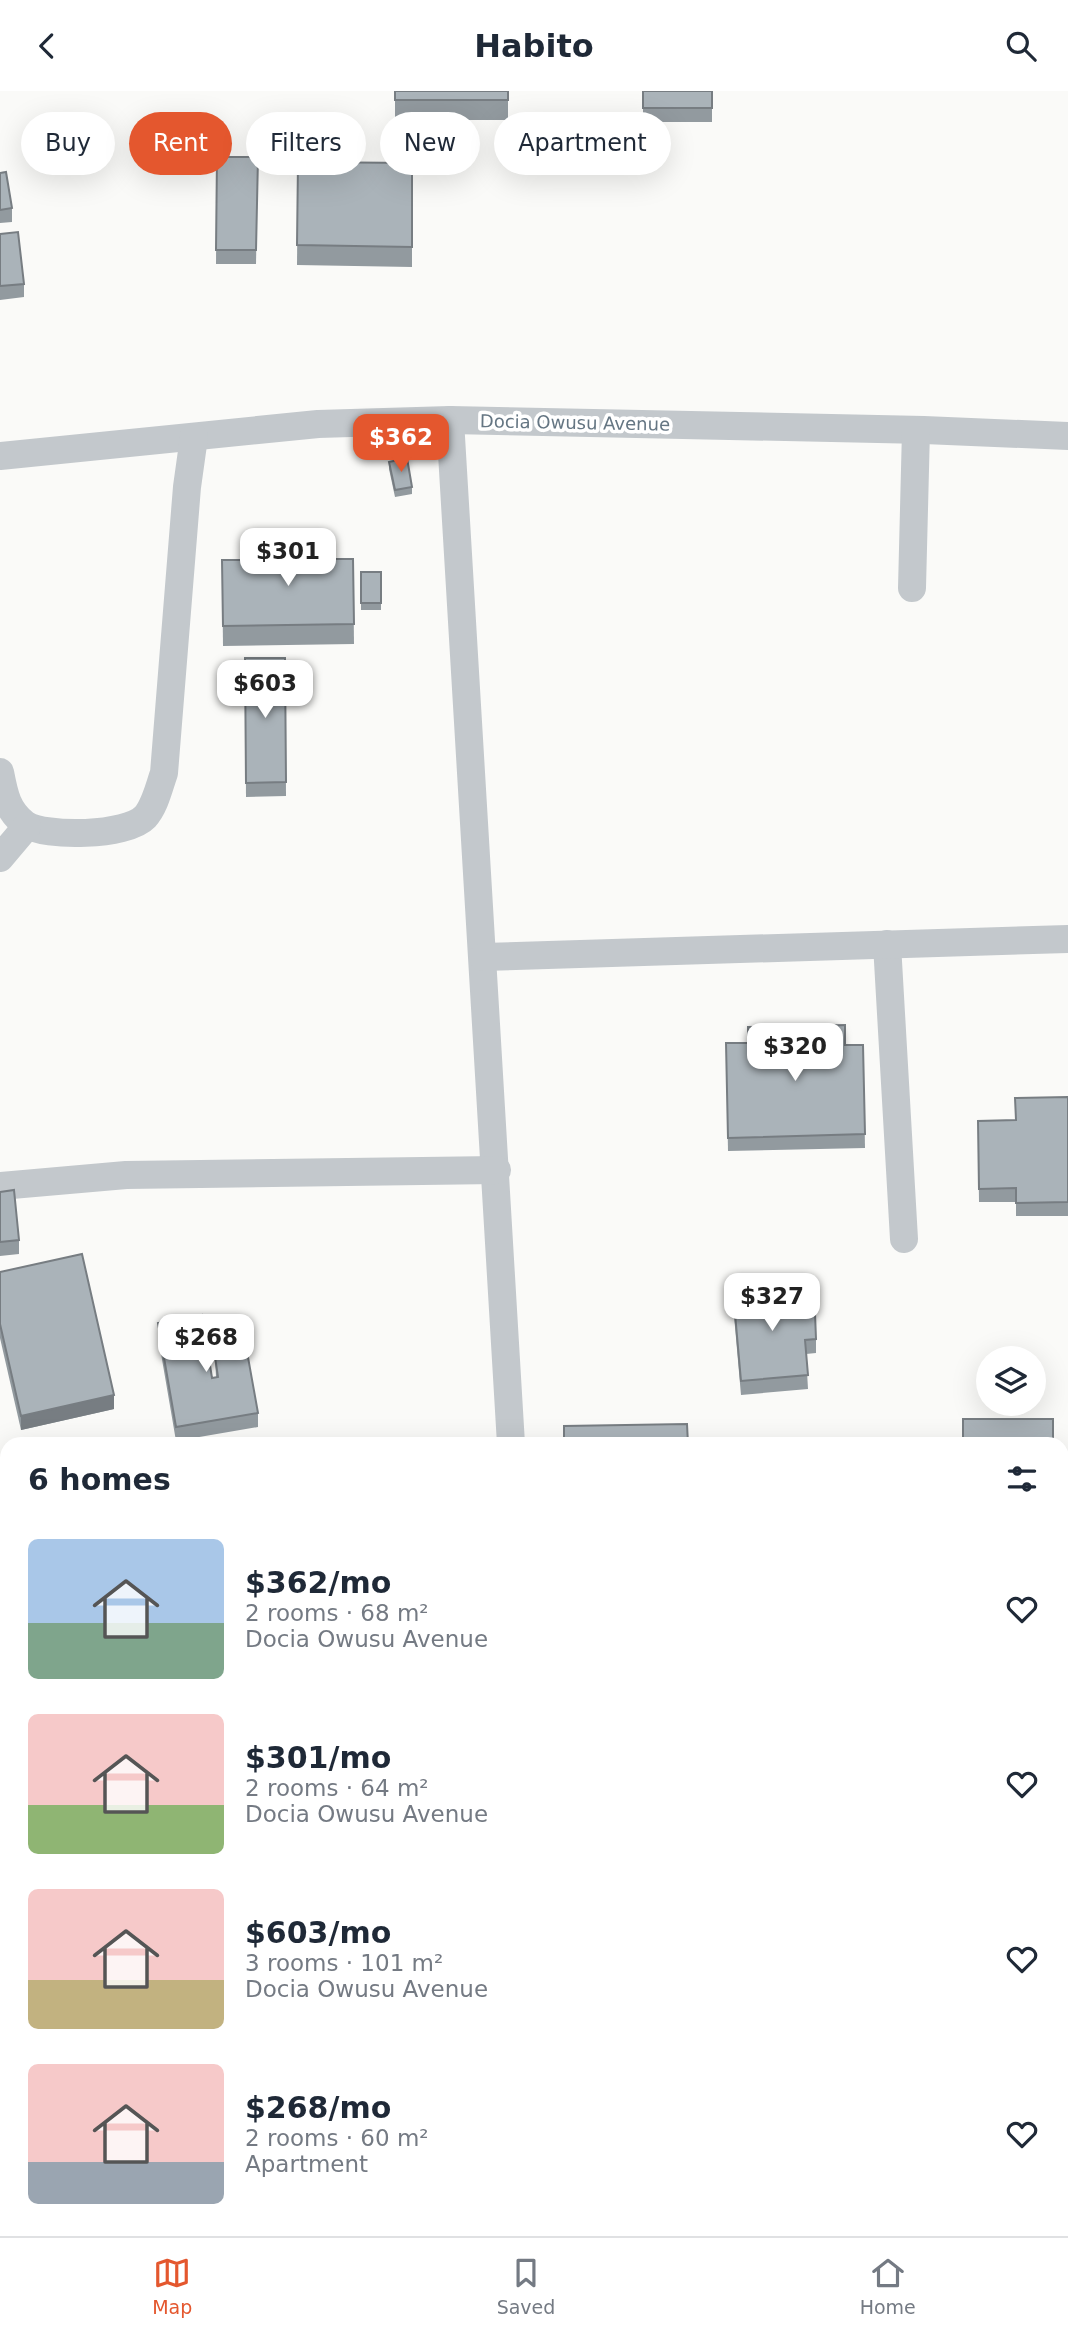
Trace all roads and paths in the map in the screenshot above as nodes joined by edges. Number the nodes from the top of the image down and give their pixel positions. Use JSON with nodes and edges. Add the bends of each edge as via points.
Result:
{"nodes":[{"id":1,"x":450,"y":420,"type":"junction"},
{"id":2,"x":916,"y":430,"type":"junction"},
{"id":3,"x":1068,"y":436,"type":"edge"},
{"id":4,"x":194,"y":437,"type":"junction"},
{"id":5,"x":0,"y":456,"type":"edge"},
{"id":6,"x":912,"y":588,"type":"dead end"},
{"id":7,"x":0,"y":772,"type":"edge"},
{"id":8,"x":27,"y":826,"type":"junction"},
{"id":9,"x":0,"y":858,"type":"edge"},
{"id":10,"x":1068,"y":939,"type":"edge"},
{"id":11,"x":887,"y":944,"type":"junction"},
{"id":12,"x":483,"y":957,"type":"junction"},
{"id":13,"x":497,"y":1170,"type":"junction"},
{"id":14,"x":0,"y":1186,"type":"edge"},
{"id":15,"x":904,"y":1239,"type":"dead end"},
{"id":16,"x":511,"y":1437,"type":"edge"}],
"edges":[{"from":1,"to":2,"type":"street","name":"Docia Owusu Avenue"},
{"from":1,"to":4,"type":"street","name":"Docia Owusu Avenue","via":[[317,424]]},
{"from":1,"to":12,"type":"street"},
{"from":2,"to":3,"type":"street","name":"Docia Owusu Avenue"},
{"from":2,"to":6,"type":"street"},
{"from":4,"to":5,"type":"street","name":"Docia Owusu Avenue"},
{"from":4,"to":8,"type":"street","via":[[164,773],[156,798],[144,818],[123,829],[50,832]]},
{"from":7,"to":8,"type":"street","via":[[8,806]]},
{"from":8,"to":9,"type":"street"},
{"from":10,"to":11,"type":"street"},
{"from":11,"to":12,"type":"street"},
{"from":11,"to":15,"type":"street"},
{"from":12,"to":13,"type":"street"},
{"from":13,"to":14,"type":"street","via":[[127,1175]]},
{"from":13,"to":16,"type":"street"}]}
